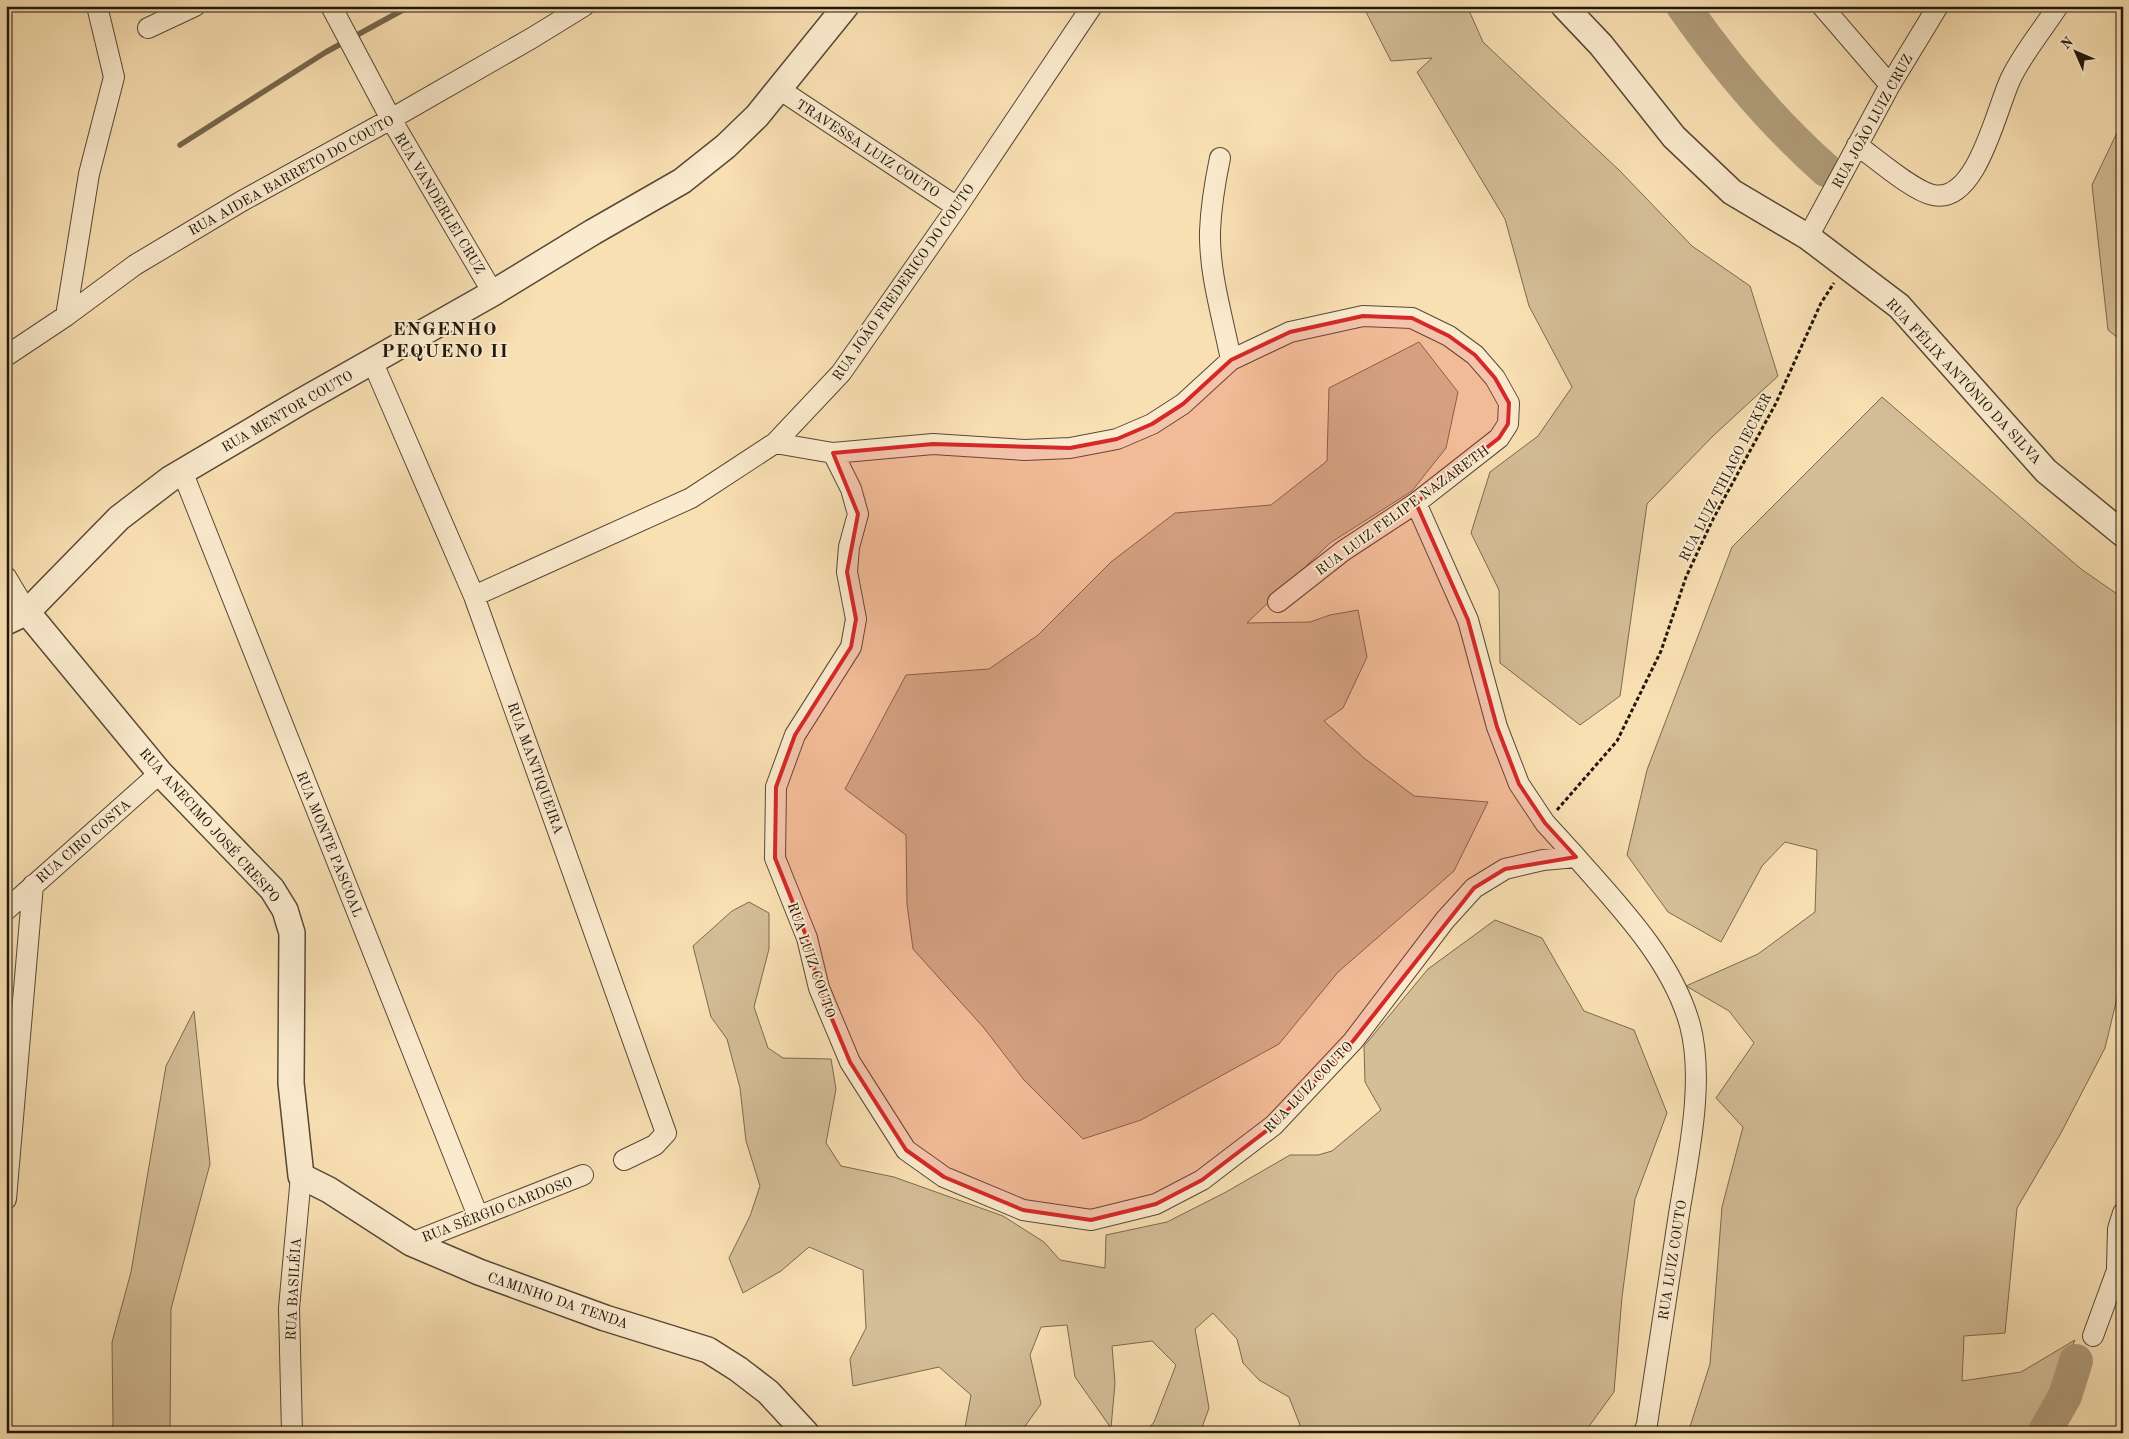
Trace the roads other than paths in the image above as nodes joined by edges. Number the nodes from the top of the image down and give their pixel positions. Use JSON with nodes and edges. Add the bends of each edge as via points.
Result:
{"nodes":[{"id":1,"x":97,"y":6,"type":"edge"},
{"id":2,"x":195,"y":6,"type":"edge"},
{"id":3,"x":331,"y":6,"type":"edge"},
{"id":4,"x":584,"y":6,"type":"edge"},
{"id":5,"x":846,"y":6,"type":"edge"},
{"id":6,"x":1092,"y":6,"type":"edge"},
{"id":7,"x":1564,"y":6,"type":"edge"},
{"id":8,"x":1822,"y":6,"type":"edge"},
{"id":9,"x":1938,"y":6,"type":"edge"},
{"id":10,"x":2058,"y":6,"type":"edge"},
{"id":11,"x":148,"y":28,"type":"dead end"},
{"id":12,"x":1890,"y":85,"type":"junction"},
{"id":13,"x":779,"y":90,"type":"junction"},
{"id":14,"x":391,"y":119,"type":"junction"},
{"id":15,"x":1857,"y":145,"type":"junction"},
{"id":16,"x":1220,"y":158,"type":"dead end"},
{"id":17,"x":957,"y":207,"type":"junction"},
{"id":18,"x":1808,"y":237,"type":"junction"},
{"id":19,"x":494,"y":293,"type":"junction"},
{"id":20,"x":66,"y":316,"type":"junction"},
{"id":21,"x":6,"y":356,"type":"edge"},
{"id":22,"x":1231,"y":360,"type":"junction"},
{"id":23,"x":373,"y":363,"type":"junction"},
{"id":24,"x":775,"y":443,"type":"junction"},
{"id":25,"x":833,"y":454,"type":"junction"},
{"id":26,"x":182,"y":471,"type":"junction"},
{"id":27,"x":1416,"y":503,"type":"junction"},
{"id":28,"x":2123,"y":534,"type":"edge"},
{"id":29,"x":6,"y":577,"type":"edge"},
{"id":30,"x":474,"y":596,"type":"junction"},
{"id":31,"x":1278,"y":602,"type":"dead end"},
{"id":32,"x":17,"y":617,"type":"edge"},
{"id":33,"x":160,"y":773,"type":"junction"},
{"id":34,"x":1576,"y":857,"type":"junction"},
{"id":35,"x":32,"y":885,"type":"junction"},
{"id":36,"x":6,"y":910,"type":"edge"},
{"id":37,"x":624,"y":1160,"type":"dead end"},
{"id":38,"x":583,"y":1175,"type":"dead end"},
{"id":39,"x":301,"y":1176,"type":"junction"},
{"id":40,"x":6,"y":1199,"type":"edge"},
{"id":41,"x":2123,"y":1213,"type":"edge"},
{"id":42,"x":478,"y":1216,"type":"junction"},
{"id":43,"x":411,"y":1242,"type":"junction"},
{"id":44,"x":2120,"y":1261,"type":"edge"},
{"id":45,"x":2093,"y":1336,"type":"dead end"},
{"id":46,"x":1646,"y":1428,"type":"edge"},
{"id":47,"x":292,"y":1433,"type":"edge"},
{"id":48,"x":806,"y":1433,"type":"edge"}],
"edges":[{"from":1,"to":20,"type":"street","via":[[114,77],[88,174]]},
{"from":2,"to":11,"type":"street"},
{"from":3,"to":14,"type":"street","name":"RUA VANDERLEI CRUZ"},
{"from":4,"to":14,"type":"street","name":"RUA AIDEA BARRETO DO COUTO"},
{"from":5,"to":13,"type":"street","name":"RUA MENTOR COUTO"},
{"from":6,"to":17,"type":"street","name":"RUA JOÃO FREDERICO DO COUTO"},
{"from":7,"to":18,"type":"street","name":"RUA FÉLIX ANTÔNIO DA SILVA","via":[[1601,44],[1680,143],[1732,192]]},
{"from":8,"to":12,"type":"street"},
{"from":9,"to":12,"type":"street","name":"RUA JOÃO LUIZ CRUZ"},
{"from":10,"to":15,"type":"street","via":[[2011,76],[1980,158],[1965,183],[1951,194],[1934,196]]},
{"from":12,"to":15,"type":"street","name":"RUA JOÃO LUIZ CRUZ"},
{"from":13,"to":17,"type":"street","name":"TRAVESSA LUIZ COUTO"},
{"from":13,"to":19,"type":"street","name":"RUA MENTOR COUTO","via":[[726,146],[682,181]]},
{"from":14,"to":19,"type":"street","name":"RUA VANDERLEI CRUZ"},
{"from":14,"to":20,"type":"street","name":"RUA AIDEA BARRETO DO COUTO","via":[[242,201],[136,265]]},
{"from":15,"to":18,"type":"street","name":"RUA JOÃO LUIZ CRUZ"},
{"from":16,"to":22,"type":"street","via":[[1210,232],[1213,267]]},
{"from":17,"to":24,"type":"street","name":"RUA JOÃO FREDERICO DO COUTO","via":[[841,373]]},
{"from":18,"to":28,"type":"street","name":"RUA FÉLIX ANTÔNIO DA SILVA","via":[[1899,306],[2046,471]]},
{"from":19,"to":23,"type":"street","name":"RUA MENTOR COUTO"},
{"from":20,"to":21,"type":"street","name":"RUA AIDEA BARRETO DO COUTO"},
{"from":22,"to":25,"type":"street","name":"RUA LUIZ FELIPE NAZARETH","via":[[1183,404],[1152,424],[1117,439],[1070,448],[1025,450],[933,444]]},
{"from":22,"to":27,"type":"street","name":"RUA LUIZ FELIPE NAZARETH","via":[[1290,332],[1363,316],[1412,318],[1450,336],[1475,355],[1495,378],[1508,403],[1508,424],[1499,438]]},
{"from":23,"to":26,"type":"street","name":"RUA MENTOR COUTO"},
{"from":23,"to":30,"type":"street","name":"RUA MANTIQUEIRA"},
{"from":24,"to":25,"type":"street","name":"RUA LUIZ FELIPE NAZARETH"},
{"from":24,"to":30,"type":"street","name":"RUA JOÃO FREDERICO DO COUTO","via":[[691,498]]},
{"from":25,"to":34,"type":"street","name":"RUA LUIZ COUTO","via":[[851,489],[858,514],[849,547],[847,572],[856,619],[851,647],[795,735],[776,787],[775,858],[807,938],[819,988],[850,1062],[906,1150],[944,1177],[1023,1210],[1091,1220],[1156,1204],[1202,1180],[1274,1124],[1352,1041],[1445,920],[1474,888],[1505,868]]},
{"from":26,"to":32,"type":"street","name":"RUA MENTOR COUTO","via":[[119,518]]},
{"from":26,"to":42,"type":"street","name":"RUA MONTE PASCOAL"},
{"from":27,"to":31,"type":"street","name":"RUA LUIZ FELIPE NAZARETH","via":[[1343,551]]},
{"from":27,"to":34,"type":"street","via":[[1468,620],[1497,727],[1519,784],[1545,823]]},
{"from":29,"to":32,"type":"street","name":"RUA ANECIMO JOSÉ CRESPO"},
{"from":30,"to":37,"type":"street","name":"RUA MANTIQUEIRA","via":[[666,1133],[655,1145]]},
{"from":32,"to":33,"type":"street","name":"RUA ANECIMO JOSÉ CRESPO"},
{"from":33,"to":35,"type":"street","name":"RUA CIRO COSTA"},
{"from":33,"to":39,"type":"street","name":"RUA ANECIMO JOSÉ CRESPO","via":[[272,889],[285,910],[292,932],[291,1083]]},
{"from":34,"to":46,"type":"street","name":"RUA LUIZ COUTO","via":[[1641,932],[1675,989],[1690,1026],[1695,1064],[1692,1130]]},
{"from":35,"to":36,"type":"street","name":"RUA CIRO COSTA"},
{"from":35,"to":40,"type":"street"},
{"from":38,"to":42,"type":"street","name":"RUA SÉRGIO CARDOSO"},
{"from":39,"to":43,"type":"street","name":"CAMINHO DA TENDA"},
{"from":39,"to":47,"type":"street","name":"RUA BASILÉIA","via":[[289,1308]]},
{"from":41,"to":44,"type":"street","via":[[2118,1229]]},
{"from":42,"to":43,"type":"street","name":"RUA SÉRGIO CARDOSO"},
{"from":43,"to":48,"type":"street","name":"CAMINHO DA TENDA","via":[[479,1272],[605,1318],[708,1350],[768,1392]]},
{"from":44,"to":45,"type":"street"}]}
